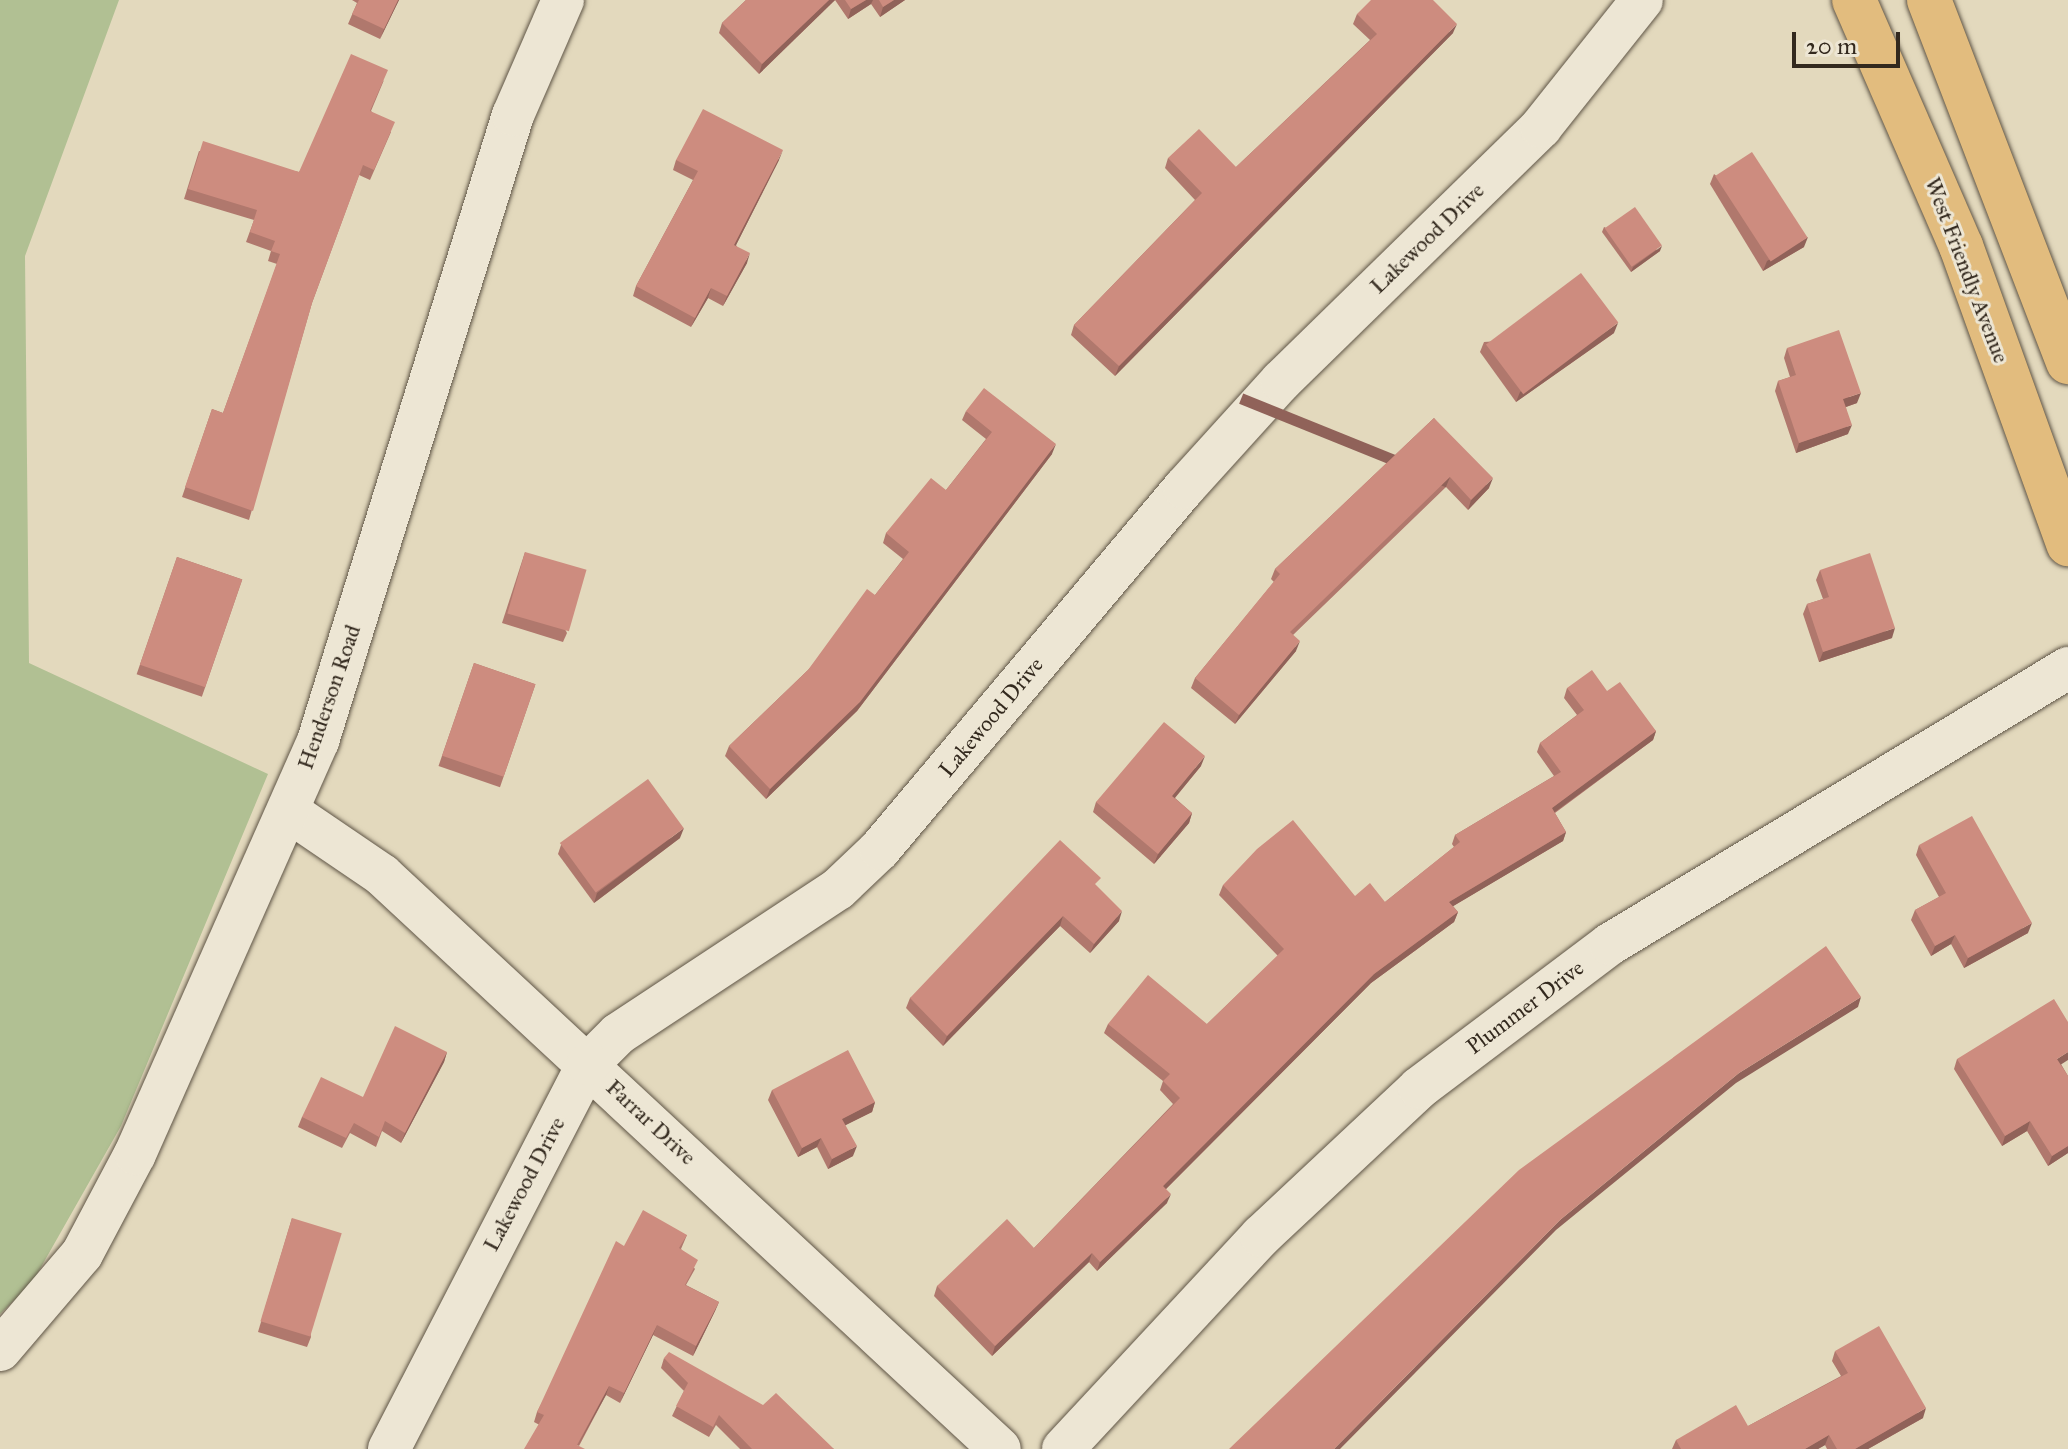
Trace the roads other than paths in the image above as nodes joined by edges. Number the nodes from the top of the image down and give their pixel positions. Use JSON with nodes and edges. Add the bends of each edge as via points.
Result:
{"nodes":[{"id":1,"x":563,"y":0,"type":"edge"},
{"id":2,"x":1642,"y":0,"type":"edge"},
{"id":3,"x":1854,"y":0,"type":"edge"},
{"id":4,"x":1929,"y":0,"type":"edge"},
{"id":5,"x":2068,"y":362,"type":"edge"},
{"id":6,"x":2068,"y":544,"type":"edge"},
{"id":7,"x":2068,"y":668,"type":"edge"},
{"id":8,"x":288,"y":811,"type":"junction"},
{"id":9,"x":588,"y":1064,"type":"junction"},
{"id":10,"x":0,"y":1350,"type":"edge"},
{"id":11,"x":389,"y":1449,"type":"edge"},
{"id":12,"x":1000,"y":1449,"type":"edge"},
{"id":13,"x":1063,"y":1449,"type":"edge"}],
"edges":[{"from":1,"to":8,"type":"street","name":"Henderson Road","via":[[513,115],[445,351],[318,741]]},
{"from":2,"to":9,"type":"street","name":"Lakewood Drive","via":[[1541,127],[1281,381],[1184,488],[880,849],[838,889],[618,1034]]},
{"from":3,"to":6,"type":"main road","name":"West Friendly Avenue","via":[[1961,246]]},
{"from":4,"to":5,"type":"main road"},
{"from":7,"to":13,"type":"street","name":"Plummer Drive","via":[[1610,944],[1454,1061],[1261,1236]]},
{"from":8,"to":9,"type":"street","name":"Farrar Drive","via":[[382,875]]},
{"from":8,"to":10,"type":"street","name":"Henderson Road","via":[[82,1254]]},
{"from":9,"to":11,"type":"street","name":"Lakewood Drive"},
{"from":9,"to":12,"type":"street","name":"Farrar Drive"}]}
